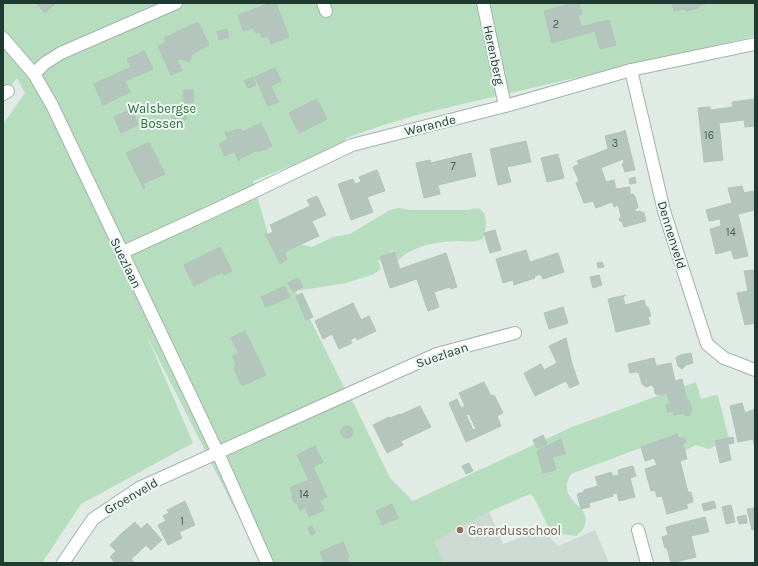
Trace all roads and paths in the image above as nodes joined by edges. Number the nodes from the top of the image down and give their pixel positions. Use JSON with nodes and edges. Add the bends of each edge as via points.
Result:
{"nodes":[{"id":1,"x":176,"y":3,"type":"edge"},
{"id":2,"x":483,"y":3,"type":"edge"},
{"id":3,"x":3,"y":38,"type":"edge"},
{"id":4,"x":755,"y":44,"type":"edge"},
{"id":5,"x":631,"y":70,"type":"junction"},
{"id":6,"x":34,"y":74,"type":"junction"},
{"id":7,"x":505,"y":106,"type":"junction"},
{"id":8,"x":121,"y":253,"type":"junction"},
{"id":9,"x":515,"y":333,"type":"dead end"},
{"id":10,"x":755,"y":370,"type":"edge"},
{"id":11,"x":218,"y":453,"type":"junction"},
{"id":12,"x":638,"y":530,"type":"dead end"},
{"id":13,"x":63,"y":563,"type":"edge"},
{"id":14,"x":267,"y":563,"type":"edge"},
{"id":15,"x":647,"y":563,"type":"edge"}],
"edges":[{"from":1,"to":6,"type":"street","via":[[61,53]]},
{"from":2,"to":7,"type":"street","name":"Herenberg"},
{"from":3,"to":6,"type":"street","name":"Suezlaan"},
{"from":4,"to":5,"type":"street","name":"Warande"},
{"from":5,"to":7,"type":"street","name":"Warande"},
{"from":5,"to":10,"type":"street","name":"Dennenveld","via":[[664,211],[707,344],[724,358]]},
{"from":6,"to":8,"type":"street","name":"Suezlaan","via":[[52,105]]},
{"from":7,"to":8,"type":"street","name":"Warande","via":[[352,145]]},
{"from":8,"to":11,"type":"street","name":"Suezlaan"},
{"from":9,"to":11,"type":"street","name":"Suezlaan","via":[[437,354]]},
{"from":11,"to":13,"type":"street","name":"Groenveld","via":[[139,488],[93,519]]},
{"from":11,"to":14,"type":"street","name":"Suezlaan"},
{"from":12,"to":15,"type":"street"}]}
